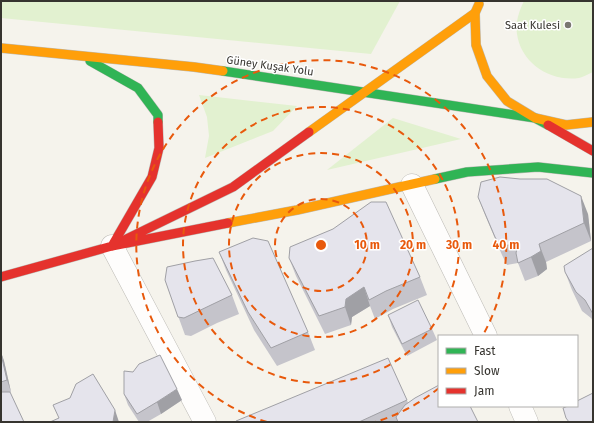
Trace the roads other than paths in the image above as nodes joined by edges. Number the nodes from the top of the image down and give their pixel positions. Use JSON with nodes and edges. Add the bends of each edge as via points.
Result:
{"nodes":[{"id":1,"x":480,"y":1,"type":"edge"},
{"id":2,"x":475,"y":13,"type":"junction"},
{"id":3,"x":1,"y":48,"type":"edge"},
{"id":4,"x":82,"y":56,"type":"junction"},
{"id":5,"x":365,"y":92,"type":"junction"},
{"id":6,"x":535,"y":118,"type":"junction"},
{"id":7,"x":593,"y":122,"type":"edge"},
{"id":8,"x":593,"y":151,"type":"edge"},
{"id":9,"x":593,"y":173,"type":"edge"},
{"id":10,"x":412,"y":185,"type":"junction"},
{"id":11,"x":112,"y":246,"type":"junction"},
{"id":12,"x":1,"y":277,"type":"edge"},
{"id":13,"x":486,"y":335,"type":"edge"},
{"id":14,"x":520,"y":407,"type":"edge"},
{"id":15,"x":204,"y":422,"type":"edge"},
{"id":16,"x":527,"y":422,"type":"edge"}],
"edges":[{"from":1,"to":2,"type":"main road"},
{"from":2,"to":5,"type":"main road"},
{"from":2,"to":6,"type":"main road","via":[[476,46],[487,76],[507,101]]},
{"from":3,"to":4,"type":"main road","name":"Güney Kuşak Yolu"},
{"from":4,"to":5,"type":"main road","name":"Güney Kuşak Yolu","via":[[194,67]]},
{"from":4,"to":11,"type":"main road","via":[[138,88],[158,115],[158,148],[152,177]]},
{"from":5,"to":6,"type":"main road","name":"Güney Kuşak Yolu"},
{"from":5,"to":11,"type":"main road","via":[[233,187]]},
{"from":6,"to":7,"type":"main road","via":[[566,125]]},
{"from":6,"to":8,"type":"main road"},
{"from":9,"to":10,"type":"main road","via":[[538,167],[467,172]]},
{"from":10,"to":11,"type":"main road"},
{"from":10,"to":13,"type":"street"},
{"from":11,"to":12,"type":"main road"},
{"from":11,"to":15,"type":"street"},
{"from":14,"to":16,"type":"street"}]}
